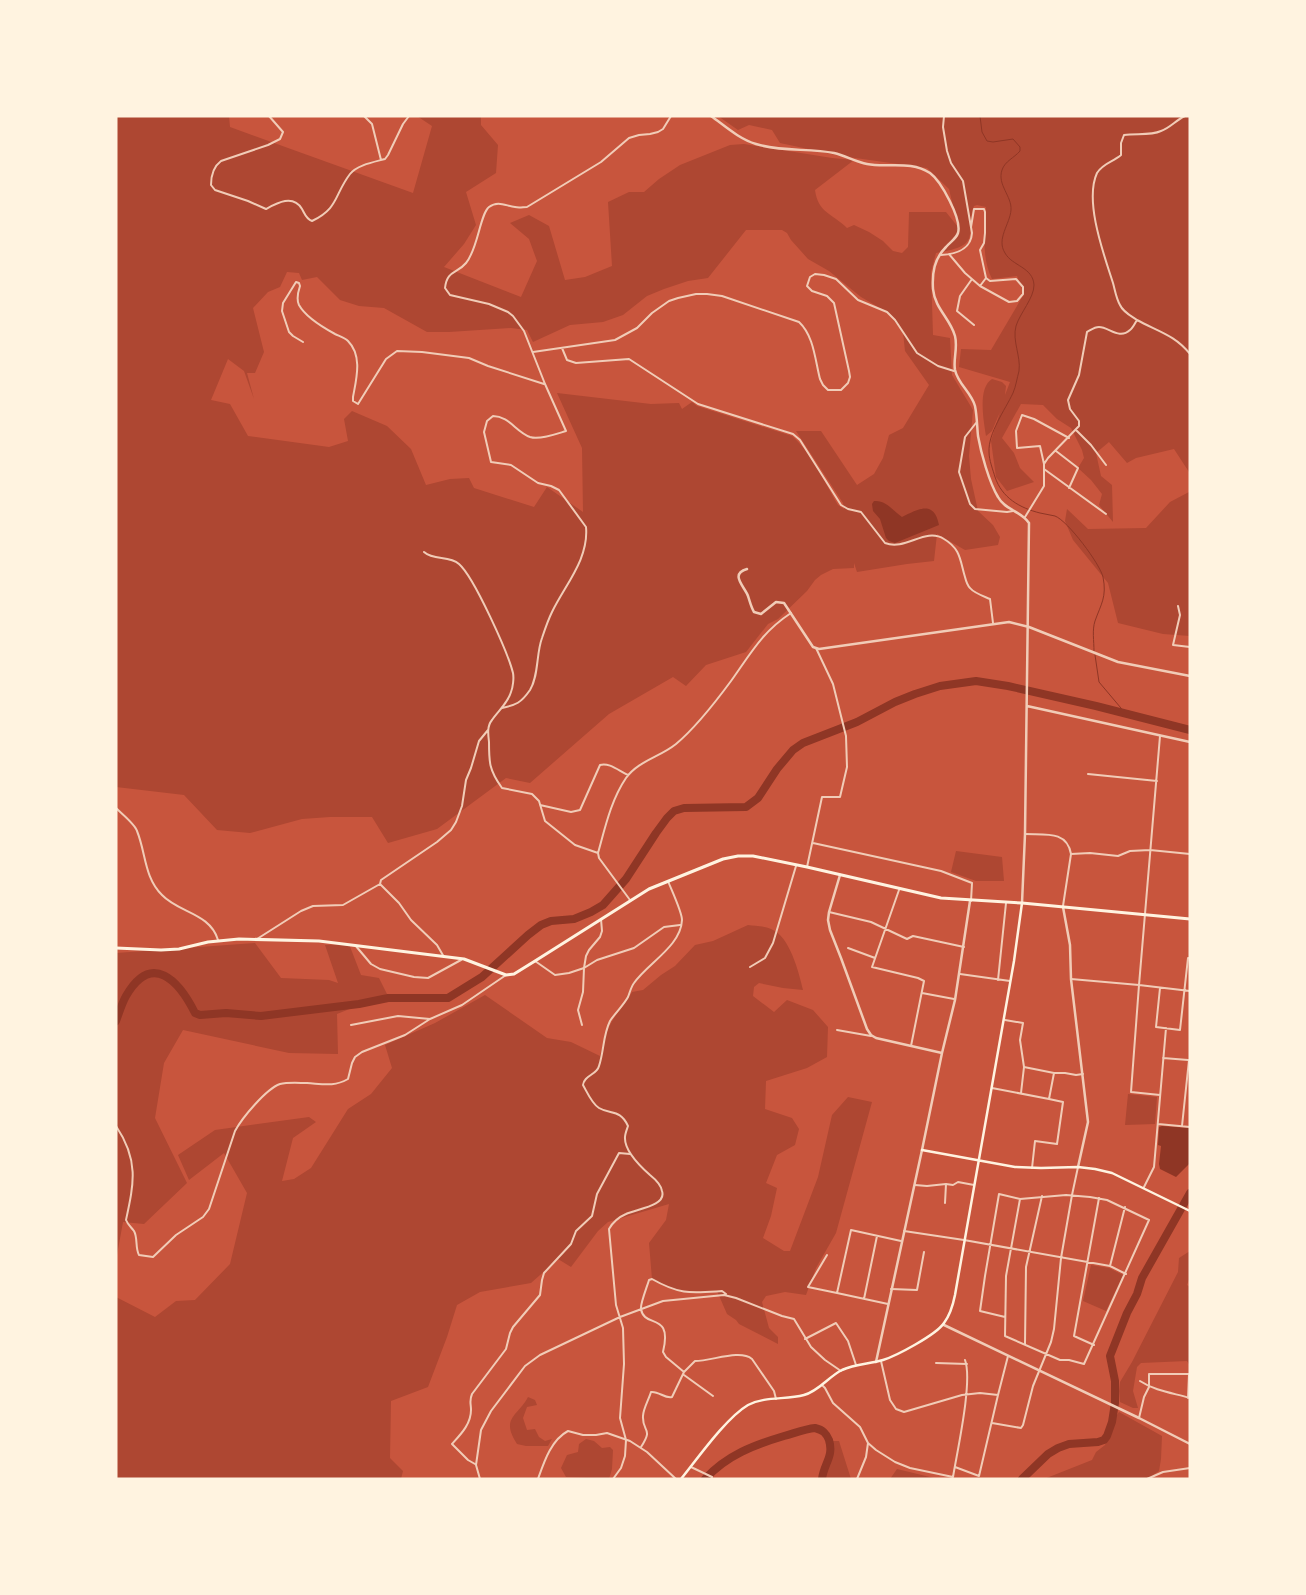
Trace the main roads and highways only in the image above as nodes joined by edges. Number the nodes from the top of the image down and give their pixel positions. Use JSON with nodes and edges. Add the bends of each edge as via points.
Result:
{"nodes":[{"id":1,"x":1022,"y":903,"type":"junction"},
{"id":2,"x":1190,"y":919,"type":"edge"},
{"id":3,"x":116,"y":948,"type":"edge"},
{"id":4,"x":922,"y":1150,"type":"road end"},
{"id":5,"x":979,"y":1161,"type":"junction"},
{"id":6,"x":1190,"y":1211,"type":"edge"},
{"id":7,"x":682,"y":1479,"type":"edge"}],
"edges":[{"from":1,"to":2,"type":"highway"},
{"from":1,"to":3,"type":"highway","via":[[941,898],[807,867],[738,856],[649,889],[506,976],[464,959],[319,941],[218,941],[160,950]]},
{"from":1,"to":5,"type":"main road"},
{"from":4,"to":5,"type":"main road"},
{"from":5,"to":6,"type":"main road","via":[[1015,1167],[1078,1167],[1112,1173]]},
{"from":5,"to":7,"type":"main road","via":[[954,1301],[944,1325],[896,1356],[841,1371],[806,1395],[750,1404],[736,1413]]}]}
